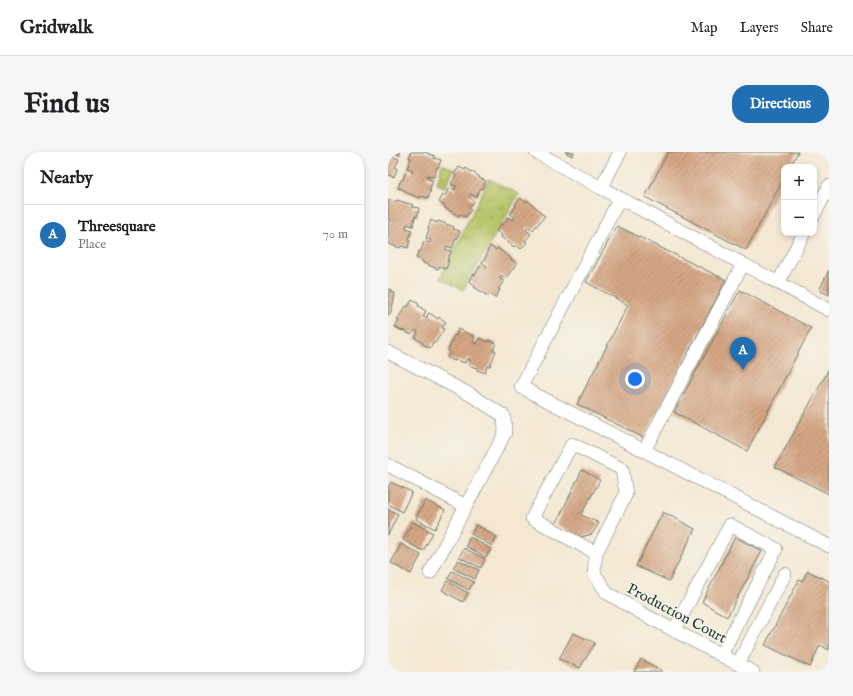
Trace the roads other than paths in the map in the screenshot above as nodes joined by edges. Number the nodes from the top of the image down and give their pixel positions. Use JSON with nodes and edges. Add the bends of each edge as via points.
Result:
{"nodes":[{"id":1,"x":536,"y":152,"type":"edge"},
{"id":2,"x":620,"y":152,"type":"edge"},
{"id":3,"x":829,"y":186,"type":"edge"},
{"id":4,"x":601,"y":188,"type":"junction"},
{"id":5,"x":620,"y":198,"type":"junction"},
{"id":6,"x":817,"y":209,"type":"edge"},
{"id":7,"x":802,"y":236,"type":"edge"},
{"id":8,"x":743,"y":264,"type":"junction"},
{"id":9,"x":778,"y":283,"type":"junction"},
{"id":10,"x":829,"y":310,"type":"edge"},
{"id":11,"x":388,"y":352,"type":"edge"},
{"id":12,"x":644,"y":451,"type":"junction"},
{"id":13,"x":388,"y":465,"type":"edge"},
{"id":14,"x":466,"y":506,"type":"junction"},
{"id":15,"x":829,"y":546,"type":"edge"},
{"id":16,"x":596,"y":553,"type":"junction"},
{"id":17,"x":430,"y":573,"type":"dead end"},
{"id":18,"x":785,"y":574,"type":"dead end"},
{"id":19,"x":674,"y":630,"type":"junction"},
{"id":20,"x":721,"y":655,"type":"junction"},
{"id":21,"x":738,"y":664,"type":"junction"},
{"id":22,"x":753,"y":672,"type":"edge"}],
"edges":[{"from":1,"to":4,"type":"street"},
{"from":2,"to":4,"type":"street"},
{"from":3,"to":6,"type":"street"},
{"from":4,"to":5,"type":"street"},
{"from":5,"to":8,"type":"street"},
{"from":5,"to":12,"type":"street","via":[[521,387]]},
{"from":7,"to":9,"type":"street"},
{"from":8,"to":9,"type":"street"},
{"from":8,"to":12,"type":"street"},
{"from":9,"to":10,"type":"street"},
{"from":11,"to":14,"type":"street","via":[[471,395],[504,416],[504,433]]},
{"from":12,"to":15,"type":"street"},
{"from":13,"to":14,"type":"street"},
{"from":14,"to":17,"type":"street"},
{"from":16,"to":16,"type":"street","via":[[532,518],[572,444],[622,469],[626,494]]},
{"from":16,"to":19,"type":"street","name":"Production Court","via":[[594,573],[607,593]]},
{"from":18,"to":21,"type":"street"},
{"from":19,"to":20,"type":"street","name":"Production Court"},
{"from":19,"to":20,"type":"street","via":[[730,524],[776,549]]},
{"from":20,"to":21,"type":"street","name":"Production Court"},
{"from":21,"to":22,"type":"street","name":"Production Court"}]}
